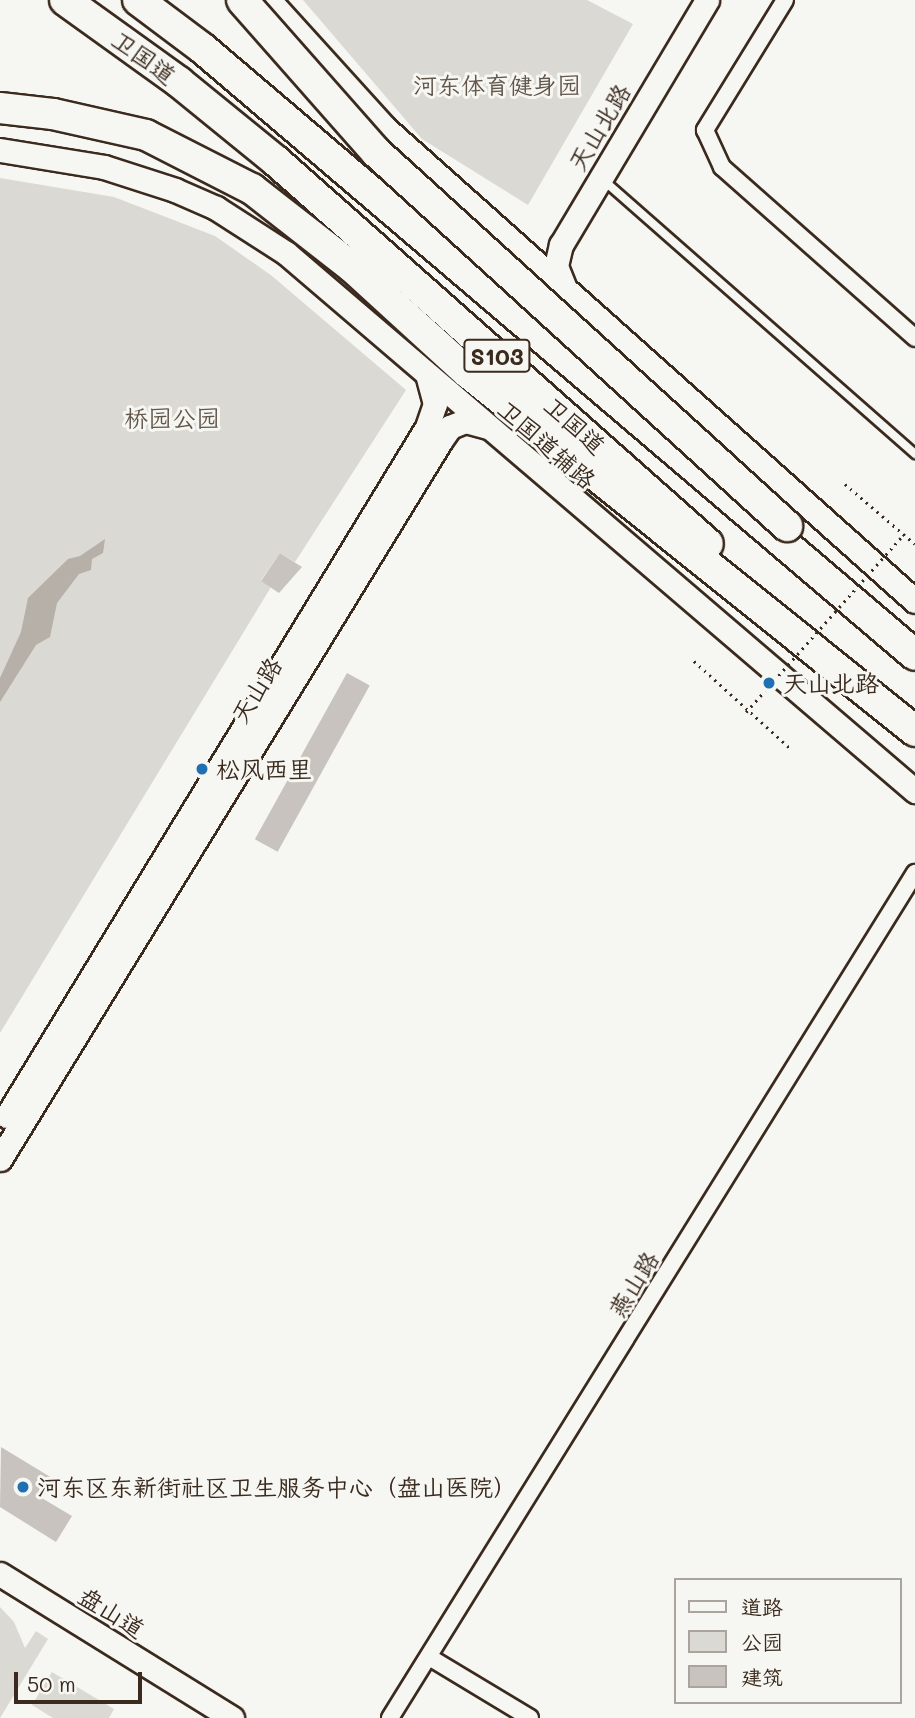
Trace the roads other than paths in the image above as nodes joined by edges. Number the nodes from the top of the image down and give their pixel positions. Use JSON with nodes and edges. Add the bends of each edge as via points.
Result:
{"nodes":[{"id":1,"x":65,"y":0,"type":"edge"},
{"id":2,"x":138,"y":0,"type":"edge"},
{"id":3,"x":242,"y":0,"type":"edge"},
{"id":4,"x":269,"y":0,"type":"edge"},
{"id":5,"x":694,"y":0,"type":"edge"},
{"id":6,"x":707,"y":0,"type":"edge"},
{"id":7,"x":785,"y":0,"type":"edge"},
{"id":8,"x":0,"y":108,"type":"edge"},
{"id":9,"x":0,"y":150,"type":"edge"},
{"id":10,"x":600,"y":177,"type":"junction"},
{"id":11,"x":503,"y":235,"type":"junction"},
{"id":12,"x":564,"y":286,"type":"junction"},
{"id":13,"x":915,"y":338,"type":"edge"},
{"id":14,"x":425,"y":373,"type":"junction"},
{"id":15,"x":487,"y":427,"type":"junction"},
{"id":16,"x":915,"y":454,"type":"edge"},
{"id":17,"x":915,"y":601,"type":"edge"},
{"id":18,"x":915,"y":648,"type":"edge"},
{"id":19,"x":915,"y":655,"type":"edge"},
{"id":20,"x":915,"y":729,"type":"edge"},
{"id":21,"x":915,"y":791,"type":"edge"},
{"id":22,"x":915,"y":873,"type":"edge"},
{"id":23,"x":0,"y":1129,"type":"edge"},
{"id":24,"x":0,"y":1159,"type":"edge"},
{"id":25,"x":0,"y":1574,"type":"edge"},
{"id":26,"x":0,"y":1584,"type":"edge"},
{"id":27,"x":429,"y":1657,"type":"junction"},
{"id":28,"x":213,"y":1718,"type":"edge"},
{"id":29,"x":232,"y":1718,"type":"edge"},
{"id":30,"x":390,"y":1718,"type":"edge"},
{"id":31,"x":530,"y":1718,"type":"edge"}],
"edges":[{"from":1,"to":20,"type":"highway","name":"卫国道","number":"S103","via":[[179,82],[276,162]]},
{"from":2,"to":19,"type":"highway","name":"卫国道","number":"S103","via":[[211,56]]},
{"from":3,"to":18,"type":"highway","bridge":true,"via":[[376,152]]},
{"from":4,"to":11,"type":"street","via":[[355,98]]},
{"from":5,"to":11,"type":"street","name":"天山北路","via":[[555,233],[538,244]]},
{"from":6,"to":10,"type":"street","name":"天山北路"},
{"from":7,"to":13,"type":"street","via":[[705,130],[722,167]]},
{"from":8,"to":20,"type":"highway","via":[[53,114],[146,135],[252,189],[343,259],[467,372]]},
{"from":9,"to":14,"type":"street","name":"卫国道辅路","via":[[63,158],[137,176],[216,208],[326,283]]},
{"from":10,"to":12,"type":"street","name":"天山北路","via":[[557,252],[556,266]]},
{"from":10,"to":16,"type":"lane"},
{"from":11,"to":12,"type":"street"},
{"from":12,"to":17,"type":"street"},
{"from":14,"to":15,"type":"street","name":"卫国道辅路"},
{"from":14,"to":23,"type":"street","name":"天山路","via":[[435,404],[427,427]]},
{"from":15,"to":21,"type":"street","name":"卫国道辅路"},
{"from":15,"to":24,"type":"street","name":"天山路","via":[[465,421],[450,427],[441,440]]},
{"from":22,"to":27,"type":"street","name":"燕山路"},
{"from":25,"to":29,"type":"street","name":"盘山道"},
{"from":26,"to":28,"type":"street","name":"盘山道"},
{"from":27,"to":30,"type":"street","name":"燕山路"},
{"from":27,"to":31,"type":"street"}]}
